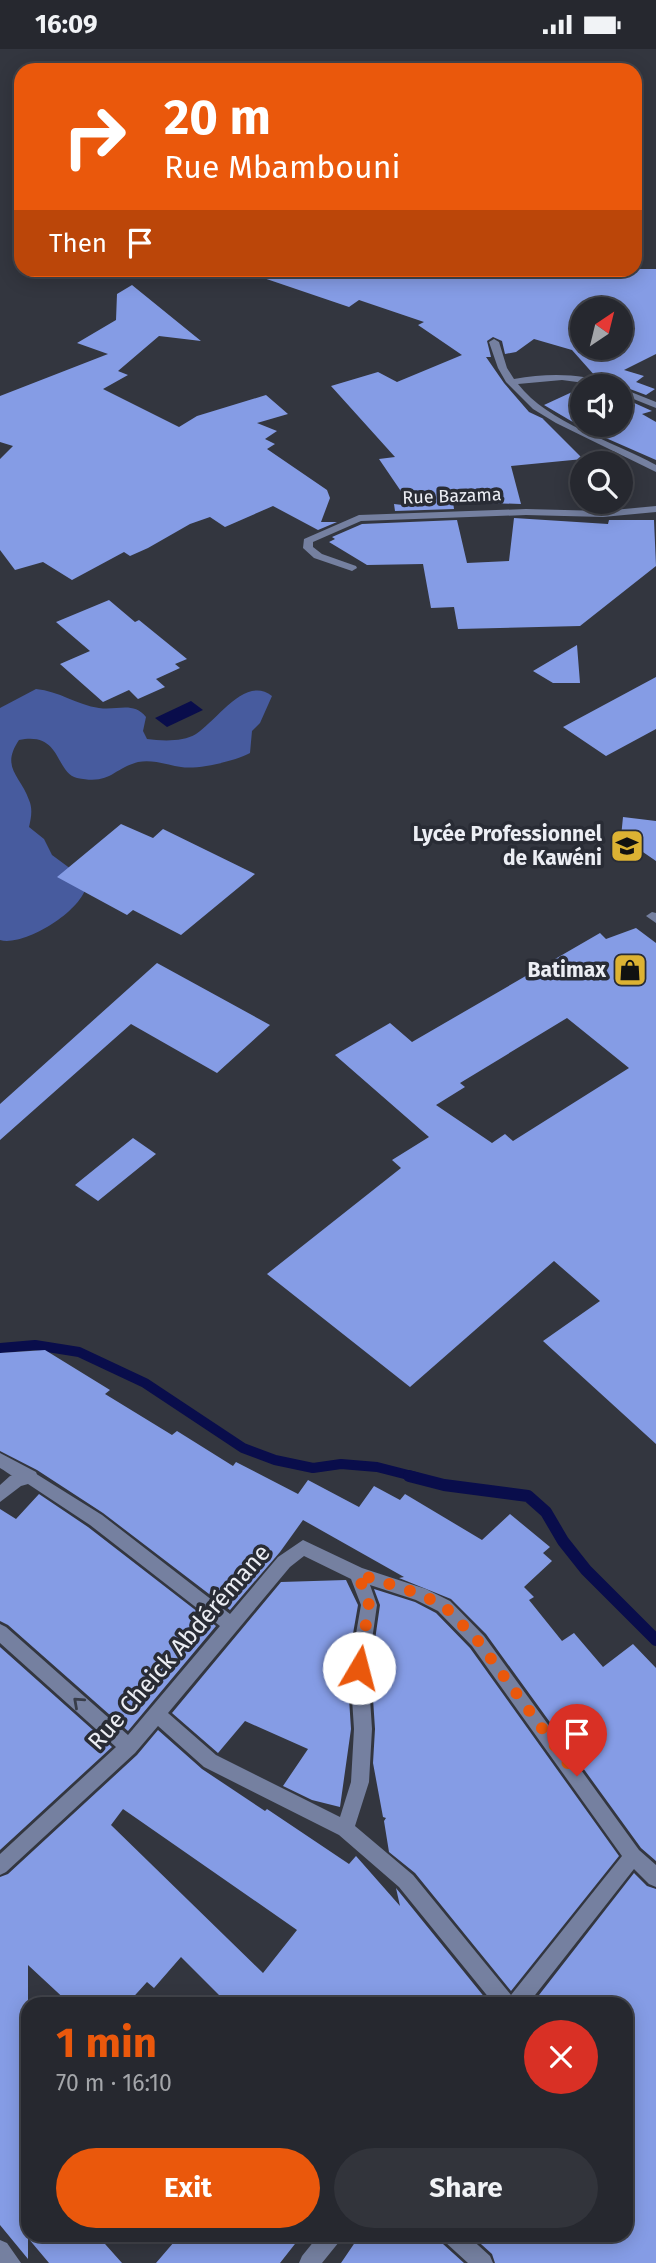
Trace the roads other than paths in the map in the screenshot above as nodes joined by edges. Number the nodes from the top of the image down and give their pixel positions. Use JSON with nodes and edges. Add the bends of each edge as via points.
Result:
{"nodes":[{"id":1,"x":494,"y":342,"type":"dead end"},
{"id":2,"x":570,"y":378,"type":"edge"},
{"id":3,"x":511,"y":382,"type":"junction"},
{"id":4,"x":633,"y":396,"type":"edge"},
{"id":5,"x":656,"y":405,"type":"edge"},
{"id":6,"x":656,"y":469,"type":"edge"},
{"id":7,"x":656,"y":509,"type":"edge"},
{"id":8,"x":352,"y":568,"type":"dead end"},
{"id":9,"x":0,"y":1460,"type":"edge"},
{"id":10,"x":30,"y":1477,"type":"junction"},
{"id":11,"x":0,"y":1495,"type":"edge"},
{"id":12,"x":358,"y":1574,"type":"junction"},
{"id":13,"x":230,"y":1624,"type":"junction"},
{"id":14,"x":0,"y":1632,"type":"edge"},
{"id":15,"x":158,"y":1715,"type":"junction"},
{"id":16,"x":129,"y":1747,"type":"junction"},
{"id":17,"x":345,"y":1829,"type":"junction"},
{"id":18,"x":633,"y":1856,"type":"junction"},
{"id":19,"x":0,"y":1866,"type":"edge"},
{"id":20,"x":656,"y":1878,"type":"edge"},
{"id":21,"x":500,"y":1997,"type":"edge"},
{"id":22,"x":522,"y":1997,"type":"edge"},
{"id":23,"x":326,"y":2242,"type":"edge"},
{"id":24,"x":460,"y":2242,"type":"edge"},
{"id":25,"x":0,"y":2250,"type":"edge"},
{"id":26,"x":11,"y":2263,"type":"edge"},
{"id":27,"x":309,"y":2263,"type":"edge"},
{"id":28,"x":483,"y":2263,"type":"edge"}],
"edges":[{"from":1,"to":3,"type":"street","via":[[497,362]]},
{"from":2,"to":3,"type":"street","via":[[548,376]]},
{"from":3,"to":6,"type":"street","via":[[538,408]]},
{"from":4,"to":5,"type":"street"},
{"from":7,"to":8,"type":"street","name":"Rue Bazama","via":[[359,518],[309,541],[308,548],[318,557]]},
{"from":9,"to":10,"type":"street"},
{"from":10,"to":11,"type":"street","via":[[16,1481]]},
{"from":10,"to":13,"type":"street","via":[[96,1520]]},
{"from":12,"to":13,"type":"street","name":"Rue Cheick Abdérémane","via":[[303,1547]]},
{"from":12,"to":17,"type":"street","via":[[369,1605],[359,1668],[363,1729],[360,1782]]},
{"from":12,"to":18,"type":"street","via":[[444,1606],[478,1641]]},
{"from":13,"to":15,"type":"street","name":"Rue Cheick Abdérémane"},
{"from":16,"to":14,"type":"street","one_way":true},
{"from":15,"to":16,"type":"street","name":"Rue Cheick Abdérémane"},
{"from":15,"to":17,"type":"street","via":[[210,1761]]},
{"from":16,"to":19,"type":"street","name":"Rue Cheick Abdérémane"},
{"from":17,"to":21,"type":"street","via":[[406,1881]]},
{"from":18,"to":20,"type":"street"},
{"from":18,"to":22,"type":"street"},
{"from":23,"to":27,"type":"street"},
{"from":24,"to":28,"type":"street"},
{"from":25,"to":26,"type":"street"}]}
